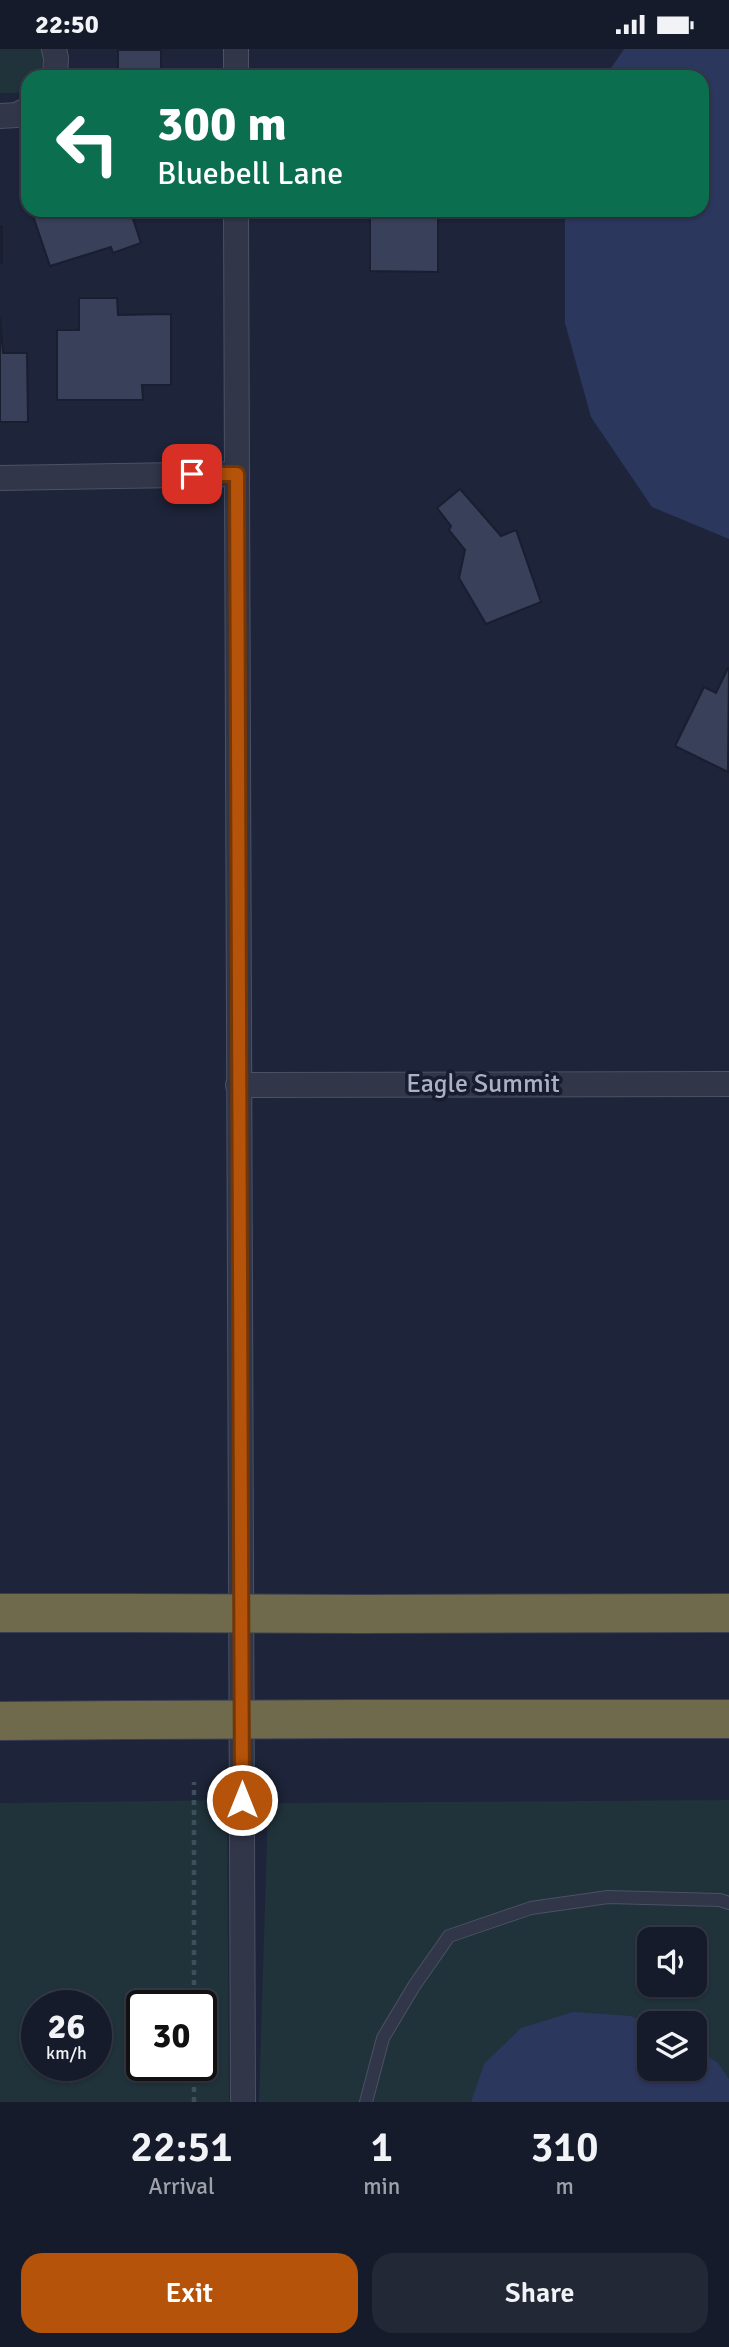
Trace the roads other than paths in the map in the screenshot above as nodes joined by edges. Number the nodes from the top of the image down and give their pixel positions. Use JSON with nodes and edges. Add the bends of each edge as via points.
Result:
{"nodes":[{"id":1,"x":54,"y":49,"type":"edge"},
{"id":2,"x":236,"y":49,"type":"edge"},
{"id":3,"x":56,"y":70,"type":"edge"},
{"id":4,"x":236,"y":70,"type":"edge"},
{"id":5,"x":21,"y":112,"type":"edge"},
{"id":6,"x":0,"y":116,"type":"edge"},
{"id":7,"x":236,"y":217,"type":"edge"},
{"id":8,"x":237,"y":474,"type":"junction"},
{"id":9,"x":0,"y":478,"type":"edge"},
{"id":10,"x":729,"y":1084,"type":"edge"},
{"id":11,"x":238,"y":1085,"type":"junction"},
{"id":12,"x":0,"y":1613,"type":"edge"},
{"id":13,"x":729,"y":1613,"type":"edge"},
{"id":14,"x":729,"y":1719,"type":"edge"},
{"id":15,"x":0,"y":1721,"type":"edge"},
{"id":16,"x":729,"y":1903,"type":"edge"},
{"id":17,"x":243,"y":2102,"type":"edge"},
{"id":18,"x":366,"y":2102,"type":"edge"}],
"edges":[{"from":1,"to":3,"type":"street"},
{"from":2,"to":4,"type":"street"},
{"from":5,"to":6,"type":"street"},
{"from":7,"to":8,"type":"street"},
{"from":8,"to":9,"type":"street"},
{"from":8,"to":11,"type":"street"},
{"from":10,"to":11,"type":"street","name":"Eagle Summit"},
{"from":11,"to":17,"type":"street"},
{"from":12,"to":13,"type":"highway","bridge":true},
{"from":14,"to":15,"type":"highway","bridge":true},
{"from":16,"to":18,"type":"lane","via":[[608,1897],[531,1909],[449,1936],[383,2038]]}]}
